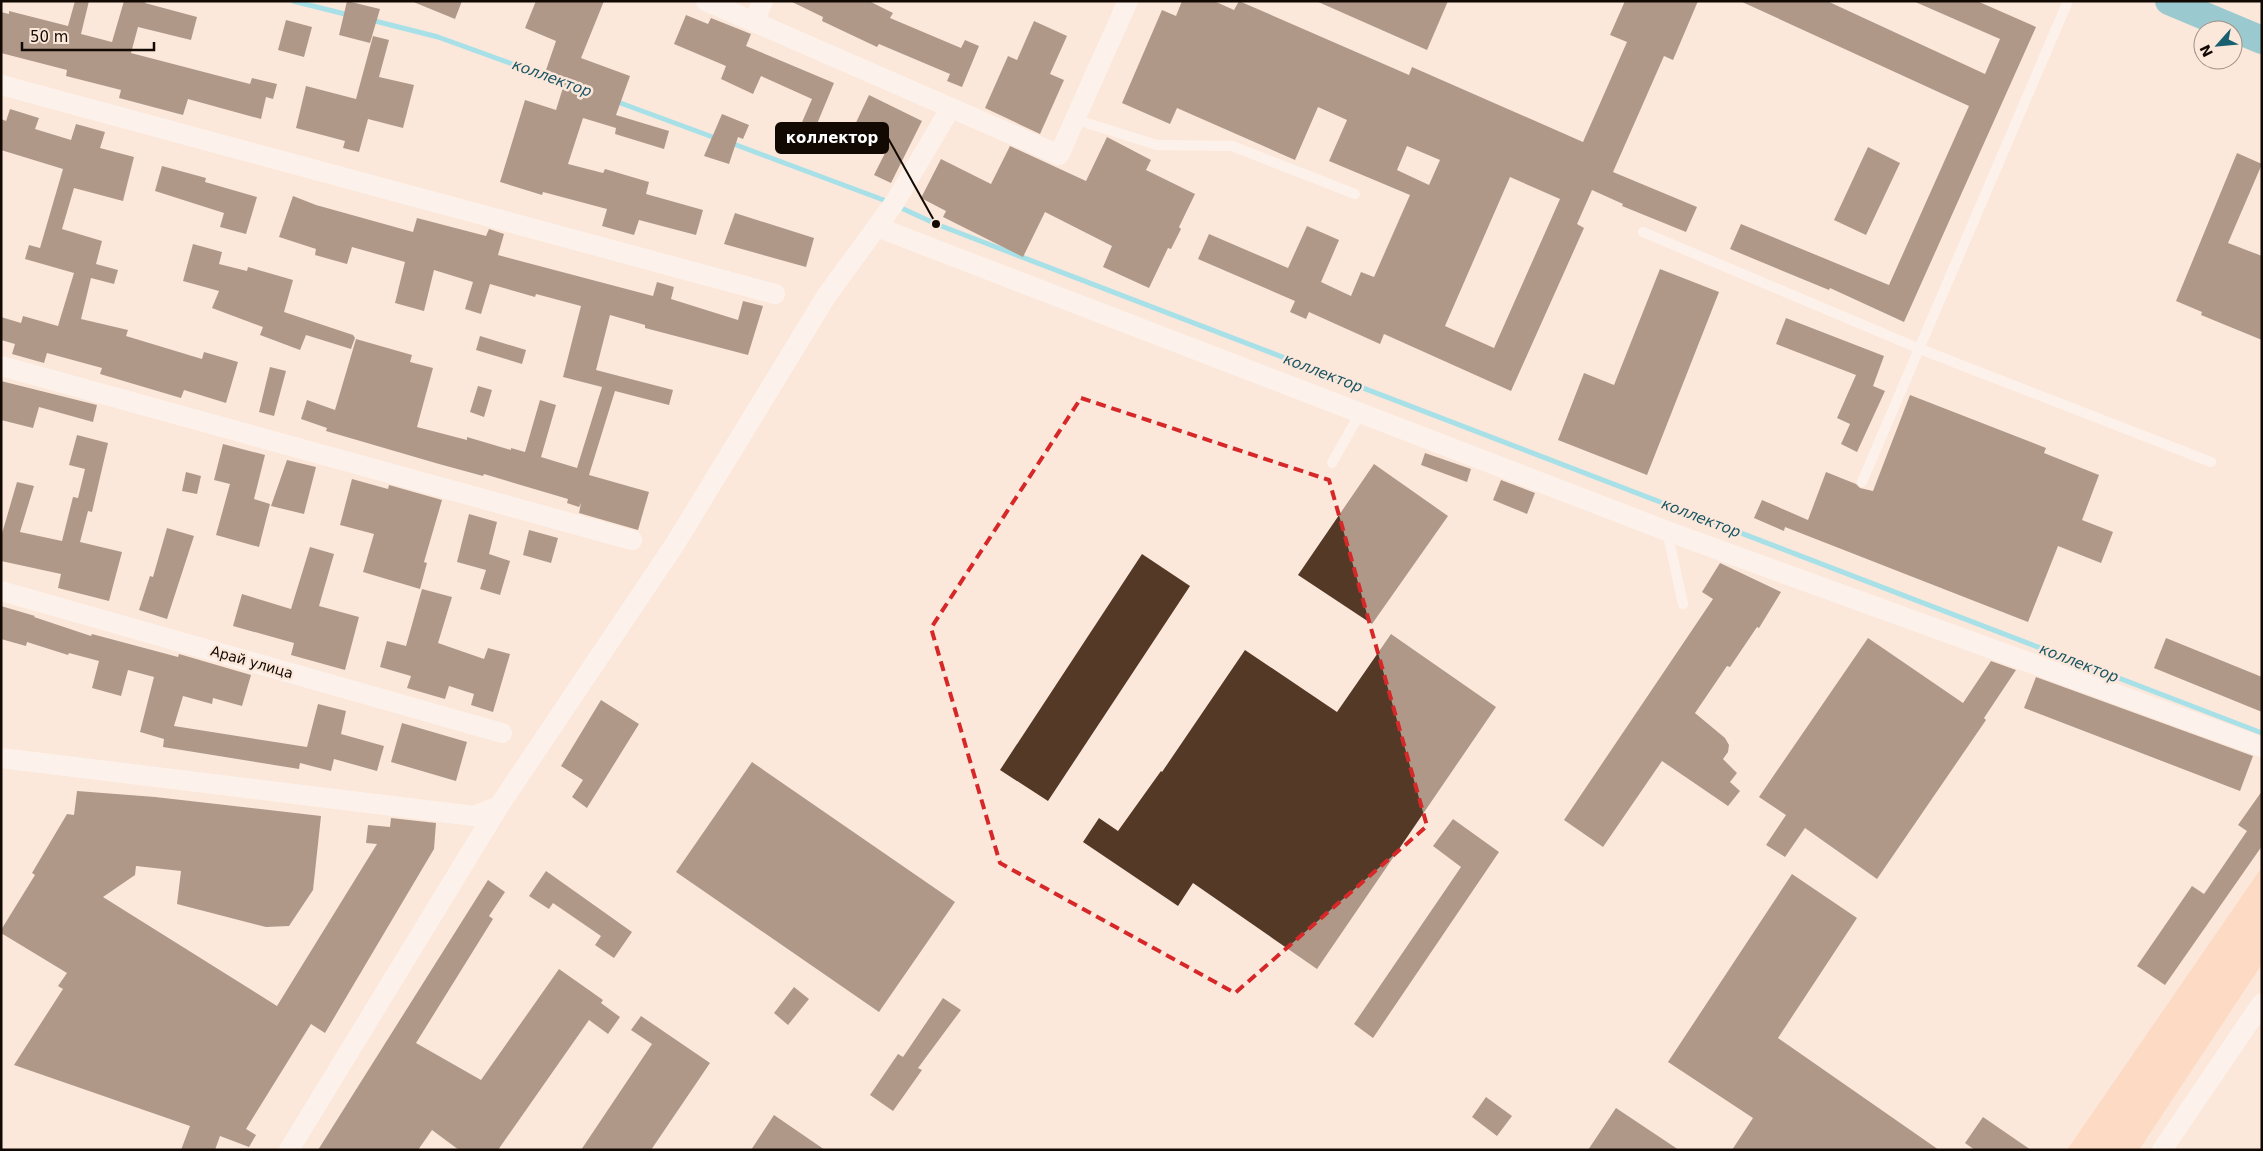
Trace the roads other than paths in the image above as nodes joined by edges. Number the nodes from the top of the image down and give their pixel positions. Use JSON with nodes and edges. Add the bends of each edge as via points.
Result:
{"nodes":[{"id":1,"x":706,"y":1,"type":"edge"},
{"id":2,"x":763,"y":1,"type":"edge"},
{"id":3,"x":1128,"y":1,"type":"edge"},
{"id":4,"x":2068,"y":1,"type":"edge"},
{"id":5,"x":2169,"y":1,"type":"edge"},
{"id":6,"x":754,"y":21,"type":"junction"},
{"id":7,"x":2262,"y":40,"type":"edge"},
{"id":8,"x":1,"y":85,"type":"edge"},
{"id":9,"x":950,"y":109,"type":"junction"},
{"id":10,"x":1074,"y":119,"type":"junction"},
{"id":11,"x":1355,"y":194,"type":"dead end"},
{"id":12,"x":879,"y":224,"type":"junction"},
{"id":13,"x":1643,"y":232,"type":"dead end"},
{"id":14,"x":775,"y":294,"type":"dead end"},
{"id":15,"x":1920,"y":349,"type":"junction"},
{"id":16,"x":1,"y":366,"type":"edge"},
{"id":17,"x":1360,"y":413,"type":"junction"},
{"id":18,"x":2211,"y":462,"type":"dead end"},
{"id":19,"x":1332,"y":463,"type":"dead end"},
{"id":20,"x":1862,"y":482,"type":"dead end"},
{"id":21,"x":1668,"y":531,"type":"junction"},
{"id":22,"x":632,"y":540,"type":"dead end"},
{"id":23,"x":1,"y":591,"type":"edge"},
{"id":24,"x":1683,"y":604,"type":"dead end"},
{"id":25,"x":502,"y":733,"type":"dead end"},
{"id":26,"x":2262,"y":747,"type":"edge"},
{"id":27,"x":1,"y":758,"type":"edge"},
{"id":28,"x":499,"y":806,"type":"junction"},
{"id":29,"x":2262,"y":1003,"type":"edge"},
{"id":30,"x":289,"y":1150,"type":"edge"},
{"id":31,"x":2162,"y":1150,"type":"edge"}],
"edges":[{"from":1,"to":6,"type":"street"},
{"from":2,"to":6,"type":"street"},
{"from":3,"to":10,"type":"street"},
{"from":4,"to":15,"type":"lane"},
{"from":5,"to":7,"type":"highway"},
{"from":6,"to":9,"type":"street"},
{"from":8,"to":14,"type":"street"},
{"from":9,"to":10,"type":"street","via":[[1059,154]]},
{"from":9,"to":12,"type":"street"},
{"from":10,"to":11,"type":"lane","via":[[1158,145],[1232,146]]},
{"from":12,"to":17,"type":"street"},
{"from":12,"to":28,"type":"street","via":[[827,295],[675,544]]},
{"from":13,"to":15,"type":"lane"},
{"from":15,"to":18,"type":"lane"},
{"from":15,"to":20,"type":"lane"},
{"from":16,"to":22,"type":"street"},
{"from":17,"to":19,"type":"lane"},
{"from":17,"to":21,"type":"street"},
{"from":21,"to":24,"type":"lane"},
{"from":21,"to":26,"type":"street"},
{"from":23,"to":25,"type":"street","name":"Арай улица"},
{"from":27,"to":28,"type":"street","via":[[474,816]]},
{"from":28,"to":30,"type":"street"},
{"from":29,"to":31,"type":"street"}]}
